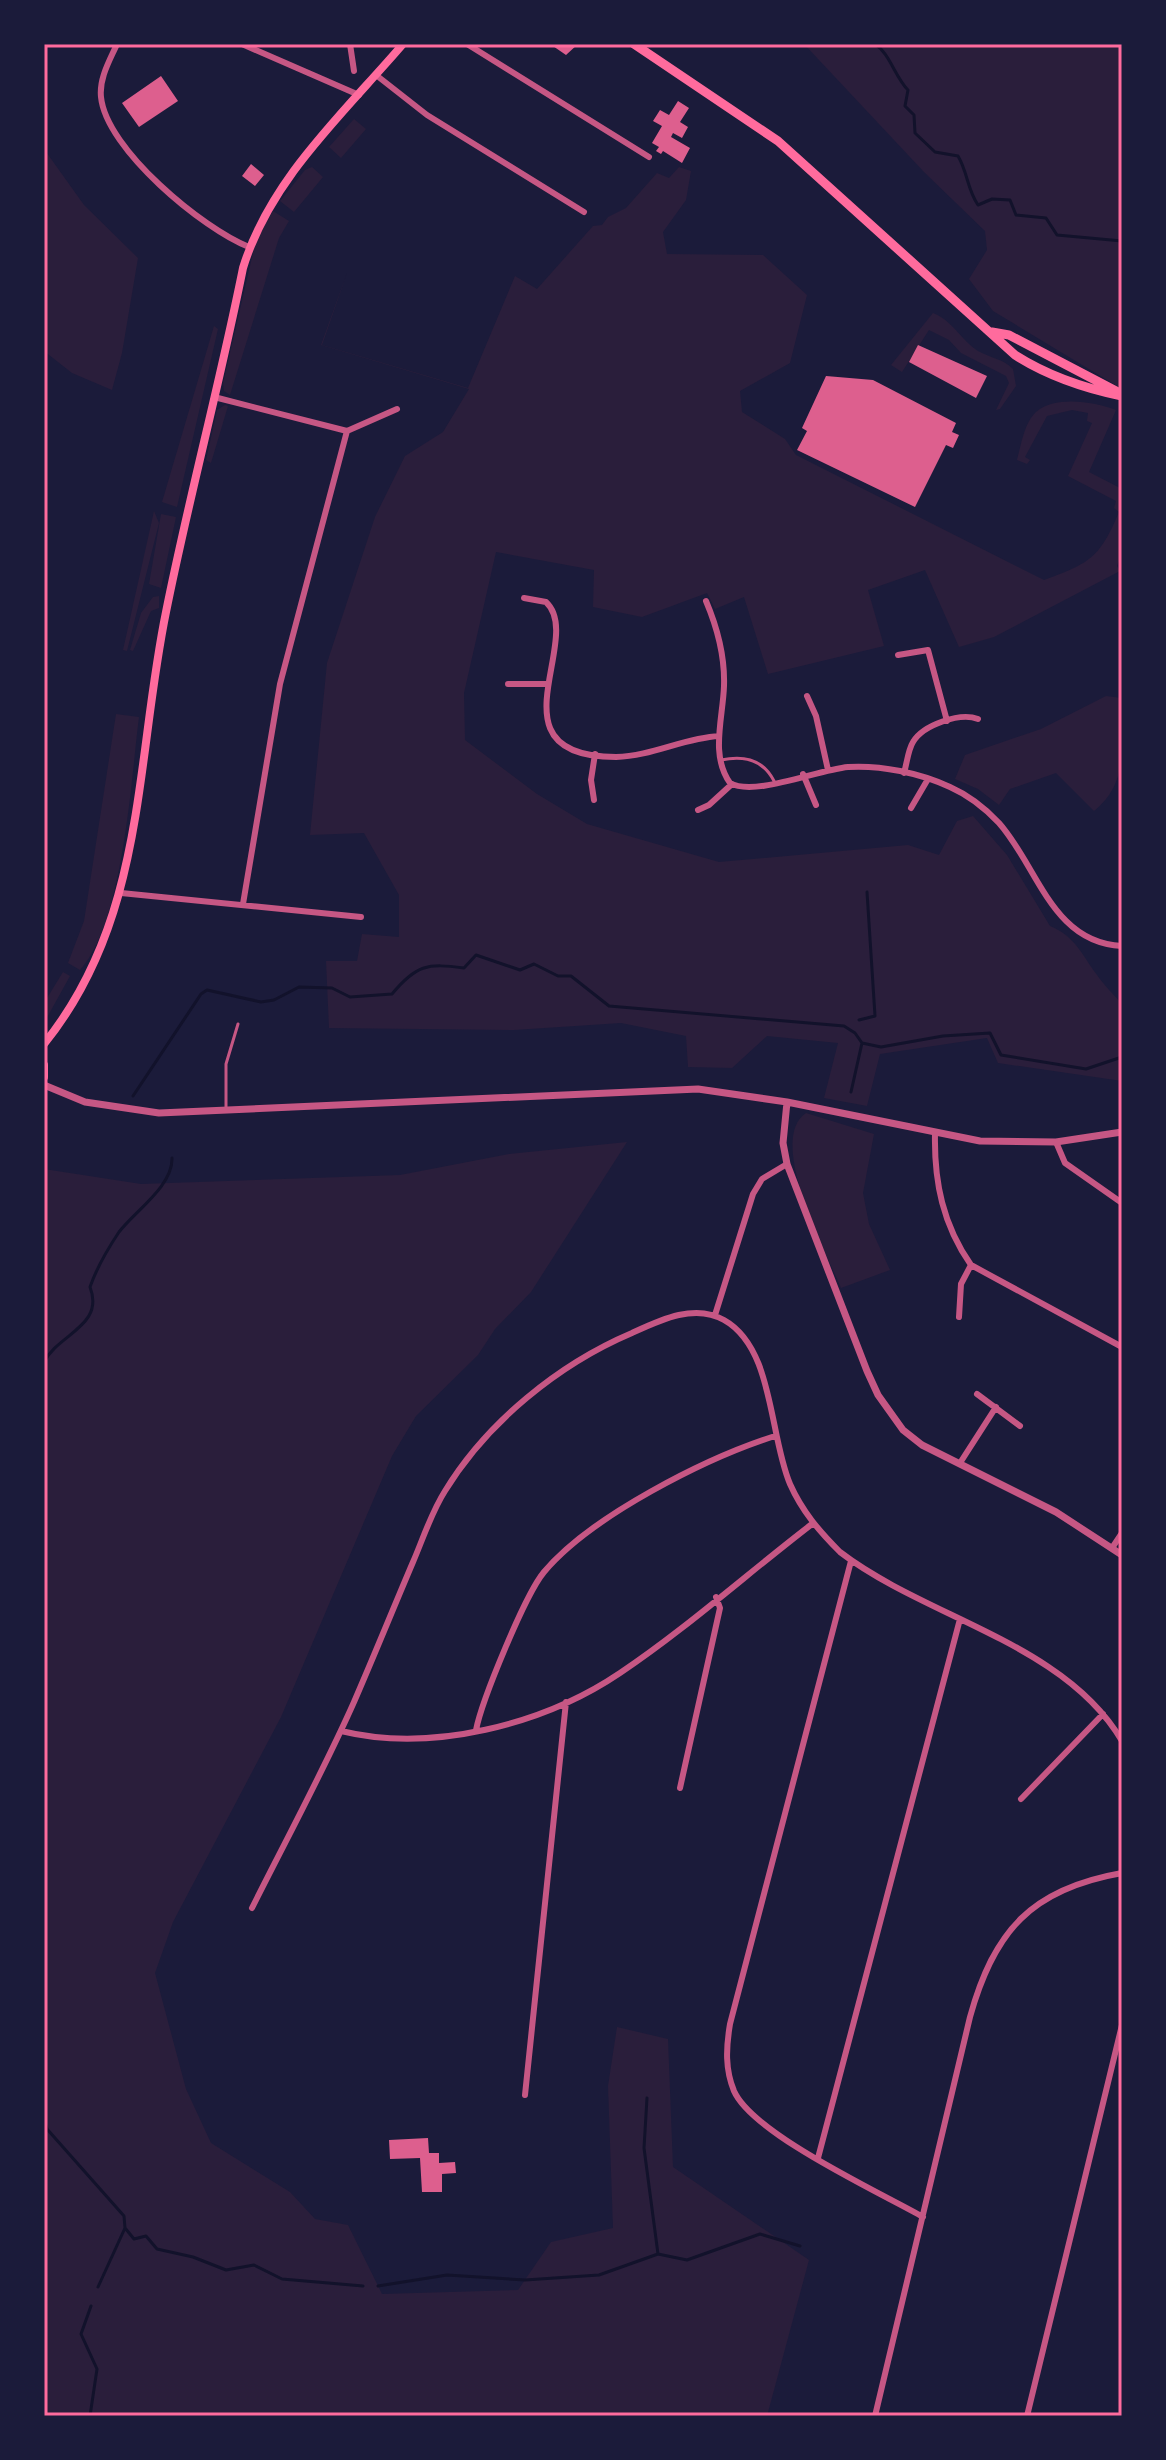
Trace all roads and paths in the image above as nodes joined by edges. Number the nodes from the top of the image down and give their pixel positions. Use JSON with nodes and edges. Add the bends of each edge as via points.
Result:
{"nodes":[{"id":1,"x":117,"y":44,"type":"edge"},
{"id":2,"x":242,"y":44,"type":"edge"},
{"id":3,"x":350,"y":44,"type":"edge"},
{"id":4,"x":403,"y":44,"type":"edge"},
{"id":5,"x":467,"y":44,"type":"edge"},
{"id":6,"x":634,"y":44,"type":"edge"},
{"id":7,"x":354,"y":71,"type":"dead end"},
{"id":8,"x":376,"y":75,"type":"junction"},
{"id":9,"x":359,"y":96,"type":"junction"},
{"id":10,"x":649,"y":157,"type":"dead end"},
{"id":11,"x":584,"y":212,"type":"dead end"},
{"id":12,"x":249,"y":247,"type":"junction"},
{"id":13,"x":992,"y":332,"type":"junction"},
{"id":14,"x":1122,"y":395,"type":"edge"},
{"id":15,"x":213,"y":397,"type":"junction"},
{"id":16,"x":397,"y":409,"type":"dead end"},
{"id":17,"x":347,"y":431,"type":"junction"},
{"id":18,"x":524,"y":598,"type":"dead end"},
{"id":19,"x":706,"y":601,"type":"dead end"},
{"id":20,"x":898,"y":655,"type":"dead end"},
{"id":21,"x":508,"y":684,"type":"dead end"},
{"id":22,"x":547,"y":684,"type":"junction"},
{"id":23,"x":807,"y":696,"type":"dead end"},
{"id":24,"x":978,"y":719,"type":"dead end"},
{"id":25,"x":947,"y":721,"type":"junction"},
{"id":26,"x":719,"y":736,"type":"junction"},
{"id":27,"x":595,"y":754,"type":"junction"},
{"id":28,"x":721,"y":760,"type":"junction"},
{"id":29,"x":828,"y":770,"type":"junction"},
{"id":30,"x":904,"y":773,"type":"junction"},
{"id":31,"x":803,"y":774,"type":"junction"},
{"id":32,"x":928,"y":779,"type":"junction"},
{"id":33,"x":775,"y":783,"type":"junction"},
{"id":34,"x":732,"y":784,"type":"junction"},
{"id":35,"x":594,"y":800,"type":"dead end"},
{"id":36,"x":816,"y":805,"type":"dead end"},
{"id":37,"x":911,"y":808,"type":"dead end"},
{"id":38,"x":698,"y":810,"type":"dead end"},
{"id":39,"x":121,"y":893,"type":"junction"},
{"id":40,"x":243,"y":904,"type":"junction"},
{"id":41,"x":361,"y":917,"type":"dead end"},
{"id":42,"x":1122,"y":946,"type":"edge"},
{"id":43,"x":238,"y":1024,"type":"dead end"},
{"id":44,"x":44,"y":1044,"type":"edge"},
{"id":45,"x":44,"y":1065,"type":"edge"},
{"id":46,"x":44,"y":1077,"type":"edge"},
{"id":47,"x":44,"y":1085,"type":"edge"},
{"id":48,"x":787,"y":1102,"type":"junction"},
{"id":49,"x":226,"y":1112,"type":"junction"},
{"id":50,"x":1122,"y":1132,"type":"edge"},
{"id":51,"x":935,"y":1134,"type":"junction"},
{"id":52,"x":1056,"y":1142,"type":"junction"},
{"id":53,"x":787,"y":1164,"type":"junction"},
{"id":54,"x":1122,"y":1203,"type":"edge"},
{"id":55,"x":971,"y":1265,"type":"junction"},
{"id":56,"x":715,"y":1315,"type":"junction"},
{"id":57,"x":959,"y":1317,"type":"dead end"},
{"id":58,"x":1122,"y":1347,"type":"edge"},
{"id":59,"x":977,"y":1394,"type":"dead end"},
{"id":60,"x":996,"y":1407,"type":"junction"},
{"id":61,"x":1020,"y":1426,"type":"dead end"},
{"id":62,"x":775,"y":1436,"type":"junction"},
{"id":63,"x":960,"y":1463,"type":"junction"},
{"id":64,"x":812,"y":1524,"type":"junction"},
{"id":65,"x":1122,"y":1533,"type":"edge"},
{"id":66,"x":1112,"y":1548,"type":"junction"},
{"id":67,"x":1122,"y":1555,"type":"edge"},
{"id":68,"x":851,"y":1561,"type":"junction"},
{"id":69,"x":716,"y":1597,"type":"junction"},
{"id":70,"x":960,"y":1619,"type":"junction"},
{"id":71,"x":566,"y":1702,"type":"junction"},
{"id":72,"x":1103,"y":1714,"type":"junction"},
{"id":73,"x":476,"y":1730,"type":"junction"},
{"id":74,"x":341,"y":1731,"type":"junction"},
{"id":75,"x":1122,"y":1741,"type":"edge"},
{"id":76,"x":680,"y":1788,"type":"dead end"},
{"id":77,"x":1021,"y":1799,"type":"dead end"},
{"id":78,"x":1122,"y":1873,"type":"edge"},
{"id":79,"x":252,"y":1908,"type":"dead end"},
{"id":80,"x":1122,"y":2025,"type":"edge"},
{"id":81,"x":525,"y":2095,"type":"dead end"},
{"id":82,"x":818,"y":2158,"type":"junction"},
{"id":83,"x":923,"y":2217,"type":"junction"},
{"id":84,"x":875,"y":2416,"type":"edge"},
{"id":85,"x":1027,"y":2416,"type":"edge"}],
"edges":[{"from":1,"to":12,"type":"street","via":[[101,95],[119,135],[189,211]]},
{"from":2,"to":9,"type":"street"},
{"from":3,"to":7,"type":"street"},
{"from":4,"to":8,"type":"main road"},
{"from":5,"to":10,"type":"street"},
{"from":6,"to":13,"type":"highway","via":[[778,141]]},
{"from":8,"to":9,"type":"main road"},
{"from":8,"to":11,"type":"street","via":[[427,115]]},
{"from":9,"to":12,"type":"main road","via":[[280,188]]},
{"from":12,"to":15,"type":"main road"},
{"from":13,"to":14,"type":"highway","via":[[1009,335]]},
{"from":13,"to":14,"type":"highway","via":[[1033,366],[1088,389]]},
{"from":15,"to":17,"type":"street"},
{"from":15,"to":39,"type":"main road","via":[[162,631]]},
{"from":16,"to":17,"type":"street"},
{"from":17,"to":40,"type":"street","via":[[280,684]]},
{"from":18,"to":22,"type":"street","via":[[546,602],[556,617]]},
{"from":19,"to":26,"type":"street","via":[[722,657]]},
{"from":20,"to":25,"type":"street","via":[[928,650]]},
{"from":21,"to":22,"type":"street"},
{"from":22,"to":27,"type":"street","via":[[553,734]]},
{"from":23,"to":29,"type":"street"},
{"from":24,"to":25,"type":"street"},
{"from":25,"to":30,"type":"street","via":[[916,738]]},
{"from":26,"to":27,"type":"street","via":[[639,754]]},
{"from":26,"to":28,"type":"street"},
{"from":27,"to":35,"type":"street"},
{"from":28,"to":33,"type":"lane","via":[[746,757],[769,771]]},
{"from":28,"to":34,"type":"street"},
{"from":29,"to":30,"type":"street"},
{"from":29,"to":31,"type":"street"},
{"from":30,"to":32,"type":"street"},
{"from":31,"to":33,"type":"street"},
{"from":31,"to":36,"type":"street"},
{"from":32,"to":37,"type":"street"},
{"from":32,"to":42,"type":"street","via":[[967,796],[999,823],[1071,928],[1102,944]]},
{"from":33,"to":34,"type":"street","via":[[749,789]]},
{"from":34,"to":38,"type":"street"},
{"from":39,"to":40,"type":"street"},
{"from":39,"to":44,"type":"main road","via":[[93,971]]},
{"from":40,"to":41,"type":"street"},
{"from":43,"to":49,"type":"lane","via":[[226,1064]]},
{"from":45,"to":46,"type":"main road"},
{"from":47,"to":49,"type":"street","via":[[77,1100],[129,1111]]},
{"from":48,"to":49,"type":"street","via":[[698,1089]]},
{"from":48,"to":51,"type":"street"},
{"from":48,"to":53,"type":"street"},
{"from":50,"to":52,"type":"street"},
{"from":51,"to":52,"type":"street","via":[[980,1141]]},
{"from":51,"to":55,"type":"street","via":[[935,1183]]},
{"from":52,"to":54,"type":"street","via":[[1065,1163]]},
{"from":53,"to":56,"type":"street","via":[[769,1173],[753,1194]]},
{"from":53,"to":63,"type":"street","via":[[878,1395],[903,1430]]},
{"from":55,"to":57,"type":"street","via":[[961,1284]]},
{"from":55,"to":58,"type":"street"},
{"from":56,"to":62,"type":"street","via":[[734,1327],[755,1353]]},
{"from":56,"to":74,"type":"street","via":[[678,1315],[601,1348],[533,1393],[482,1445],[455,1476],[435,1511]]},
{"from":59,"to":60,"type":"street"},
{"from":60,"to":61,"type":"street"},
{"from":60,"to":63,"type":"street"},
{"from":62,"to":64,"type":"street","via":[[790,1484]]},
{"from":62,"to":73,"type":"street","via":[[668,1484],[552,1563],[531,1592]]},
{"from":63,"to":66,"type":"street","via":[[1056,1512]]},
{"from":64,"to":68,"type":"street"},
{"from":64,"to":69,"type":"street"},
{"from":65,"to":66,"type":"street"},
{"from":66,"to":67,"type":"street"},
{"from":68,"to":70,"type":"street"},
{"from":68,"to":82,"type":"street","via":[[727,2044],[729,2077],[742,2105],[763,2125]]},
{"from":69,"to":71,"type":"street","via":[[619,1673]]},
{"from":69,"to":76,"type":"street","via":[[720,1608]]},
{"from":70,"to":72,"type":"street","via":[[1064,1678]]},
{"from":70,"to":82,"type":"street"},
{"from":71,"to":73,"type":"street"},
{"from":71,"to":81,"type":"street"},
{"from":72,"to":75,"type":"street"},
{"from":72,"to":77,"type":"street"},
{"from":73,"to":74,"type":"street","via":[[420,1739],[370,1738]]},
{"from":74,"to":79,"type":"street"},
{"from":78,"to":83,"type":"street","via":[[1051,1897],[1024,1916],[995,1949],[977,1994]]},
{"from":80,"to":85,"type":"street"},
{"from":82,"to":83,"type":"street"},
{"from":83,"to":84,"type":"street"}]}
